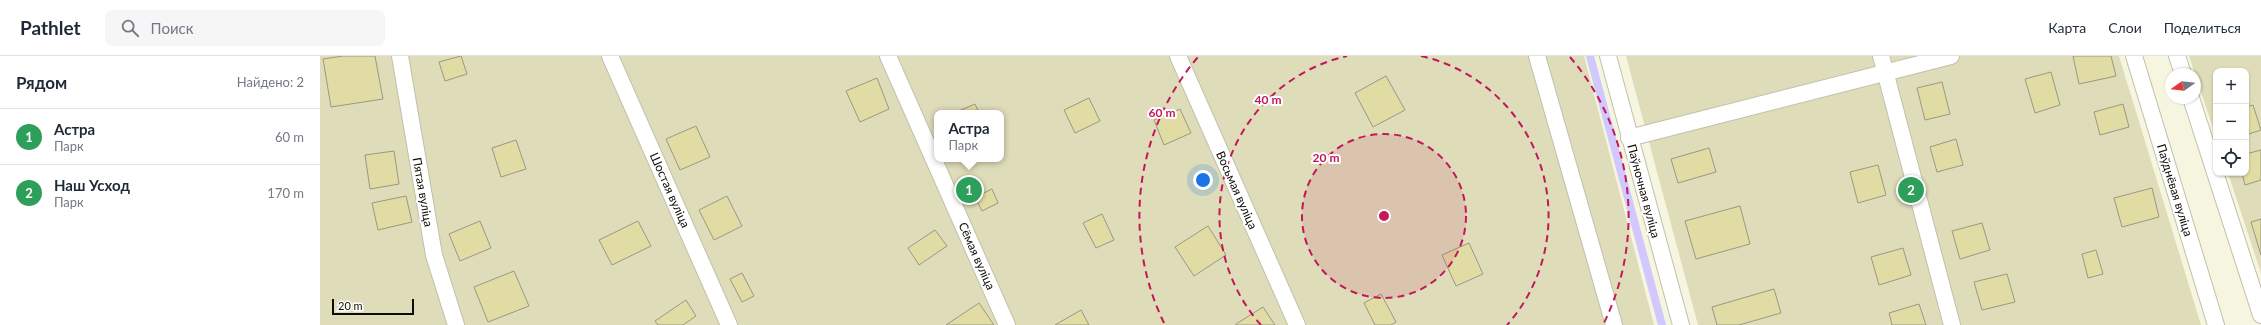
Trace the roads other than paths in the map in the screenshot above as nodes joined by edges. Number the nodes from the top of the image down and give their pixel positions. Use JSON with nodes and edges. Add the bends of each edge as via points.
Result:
{"nodes":[{"id":1,"x":400,"y":56,"type":"edge"},
{"id":2,"x":610,"y":56,"type":"edge"},
{"id":3,"x":888,"y":56,"type":"edge"},
{"id":4,"x":1178,"y":56,"type":"edge"},
{"id":5,"x":1537,"y":56,"type":"edge"},
{"id":6,"x":1608,"y":56,"type":"edge"},
{"id":7,"x":1881,"y":56,"type":"edge"},
{"id":8,"x":1951,"y":56,"type":"edge"},
{"id":9,"x":2134,"y":56,"type":"edge"},
{"id":10,"x":2177,"y":56,"type":"edge"},
{"id":11,"x":2181,"y":68,"type":"edge"},
{"id":12,"x":1886,"y":74,"type":"junction"},
{"id":13,"x":2193,"y":104,"type":"edge"},
{"id":14,"x":1629,"y":138,"type":"junction"},
{"id":15,"x":934,"y":160,"type":"edge"},
{"id":16,"x":935,"y":162,"type":"edge"},
{"id":17,"x":2261,"y":315,"type":"edge"},
{"id":18,"x":456,"y":325,"type":"edge"},
{"id":19,"x":729,"y":325,"type":"edge"},
{"id":20,"x":1007,"y":325,"type":"edge"},
{"id":21,"x":1297,"y":325,"type":"edge"},
{"id":22,"x":1614,"y":325,"type":"edge"},
{"id":23,"x":1681,"y":325,"type":"edge"},
{"id":24,"x":1952,"y":325,"type":"edge"},
{"id":25,"x":2216,"y":325,"type":"edge"}],
"edges":[{"from":1,"to":18,"type":"lane","name":"Пятая вуліца","via":[[434,255]]},
{"from":2,"to":19,"type":"lane","name":"Шостая вуліца"},
{"from":3,"to":15,"type":"lane","name":"Сёмая вуліца"},
{"from":4,"to":21,"type":"lane","name":"Восьмая вуліца"},
{"from":5,"to":22,"type":"lane"},
{"from":6,"to":14,"type":"lane","name":"Паўночная вуліца"},
{"from":7,"to":12,"type":"lane"},
{"from":8,"to":12,"type":"lane"},
{"from":9,"to":25,"type":"lane","name":"Паўднёвая вуліца"},
{"from":10,"to":11,"type":"lane"},
{"from":12,"to":14,"type":"lane"},
{"from":12,"to":24,"type":"lane"},
{"from":13,"to":17,"type":"lane"},
{"from":14,"to":23,"type":"lane","name":"Паўночная вуліца"},
{"from":16,"to":20,"type":"lane","name":"Сёмая вуліца"}]}
